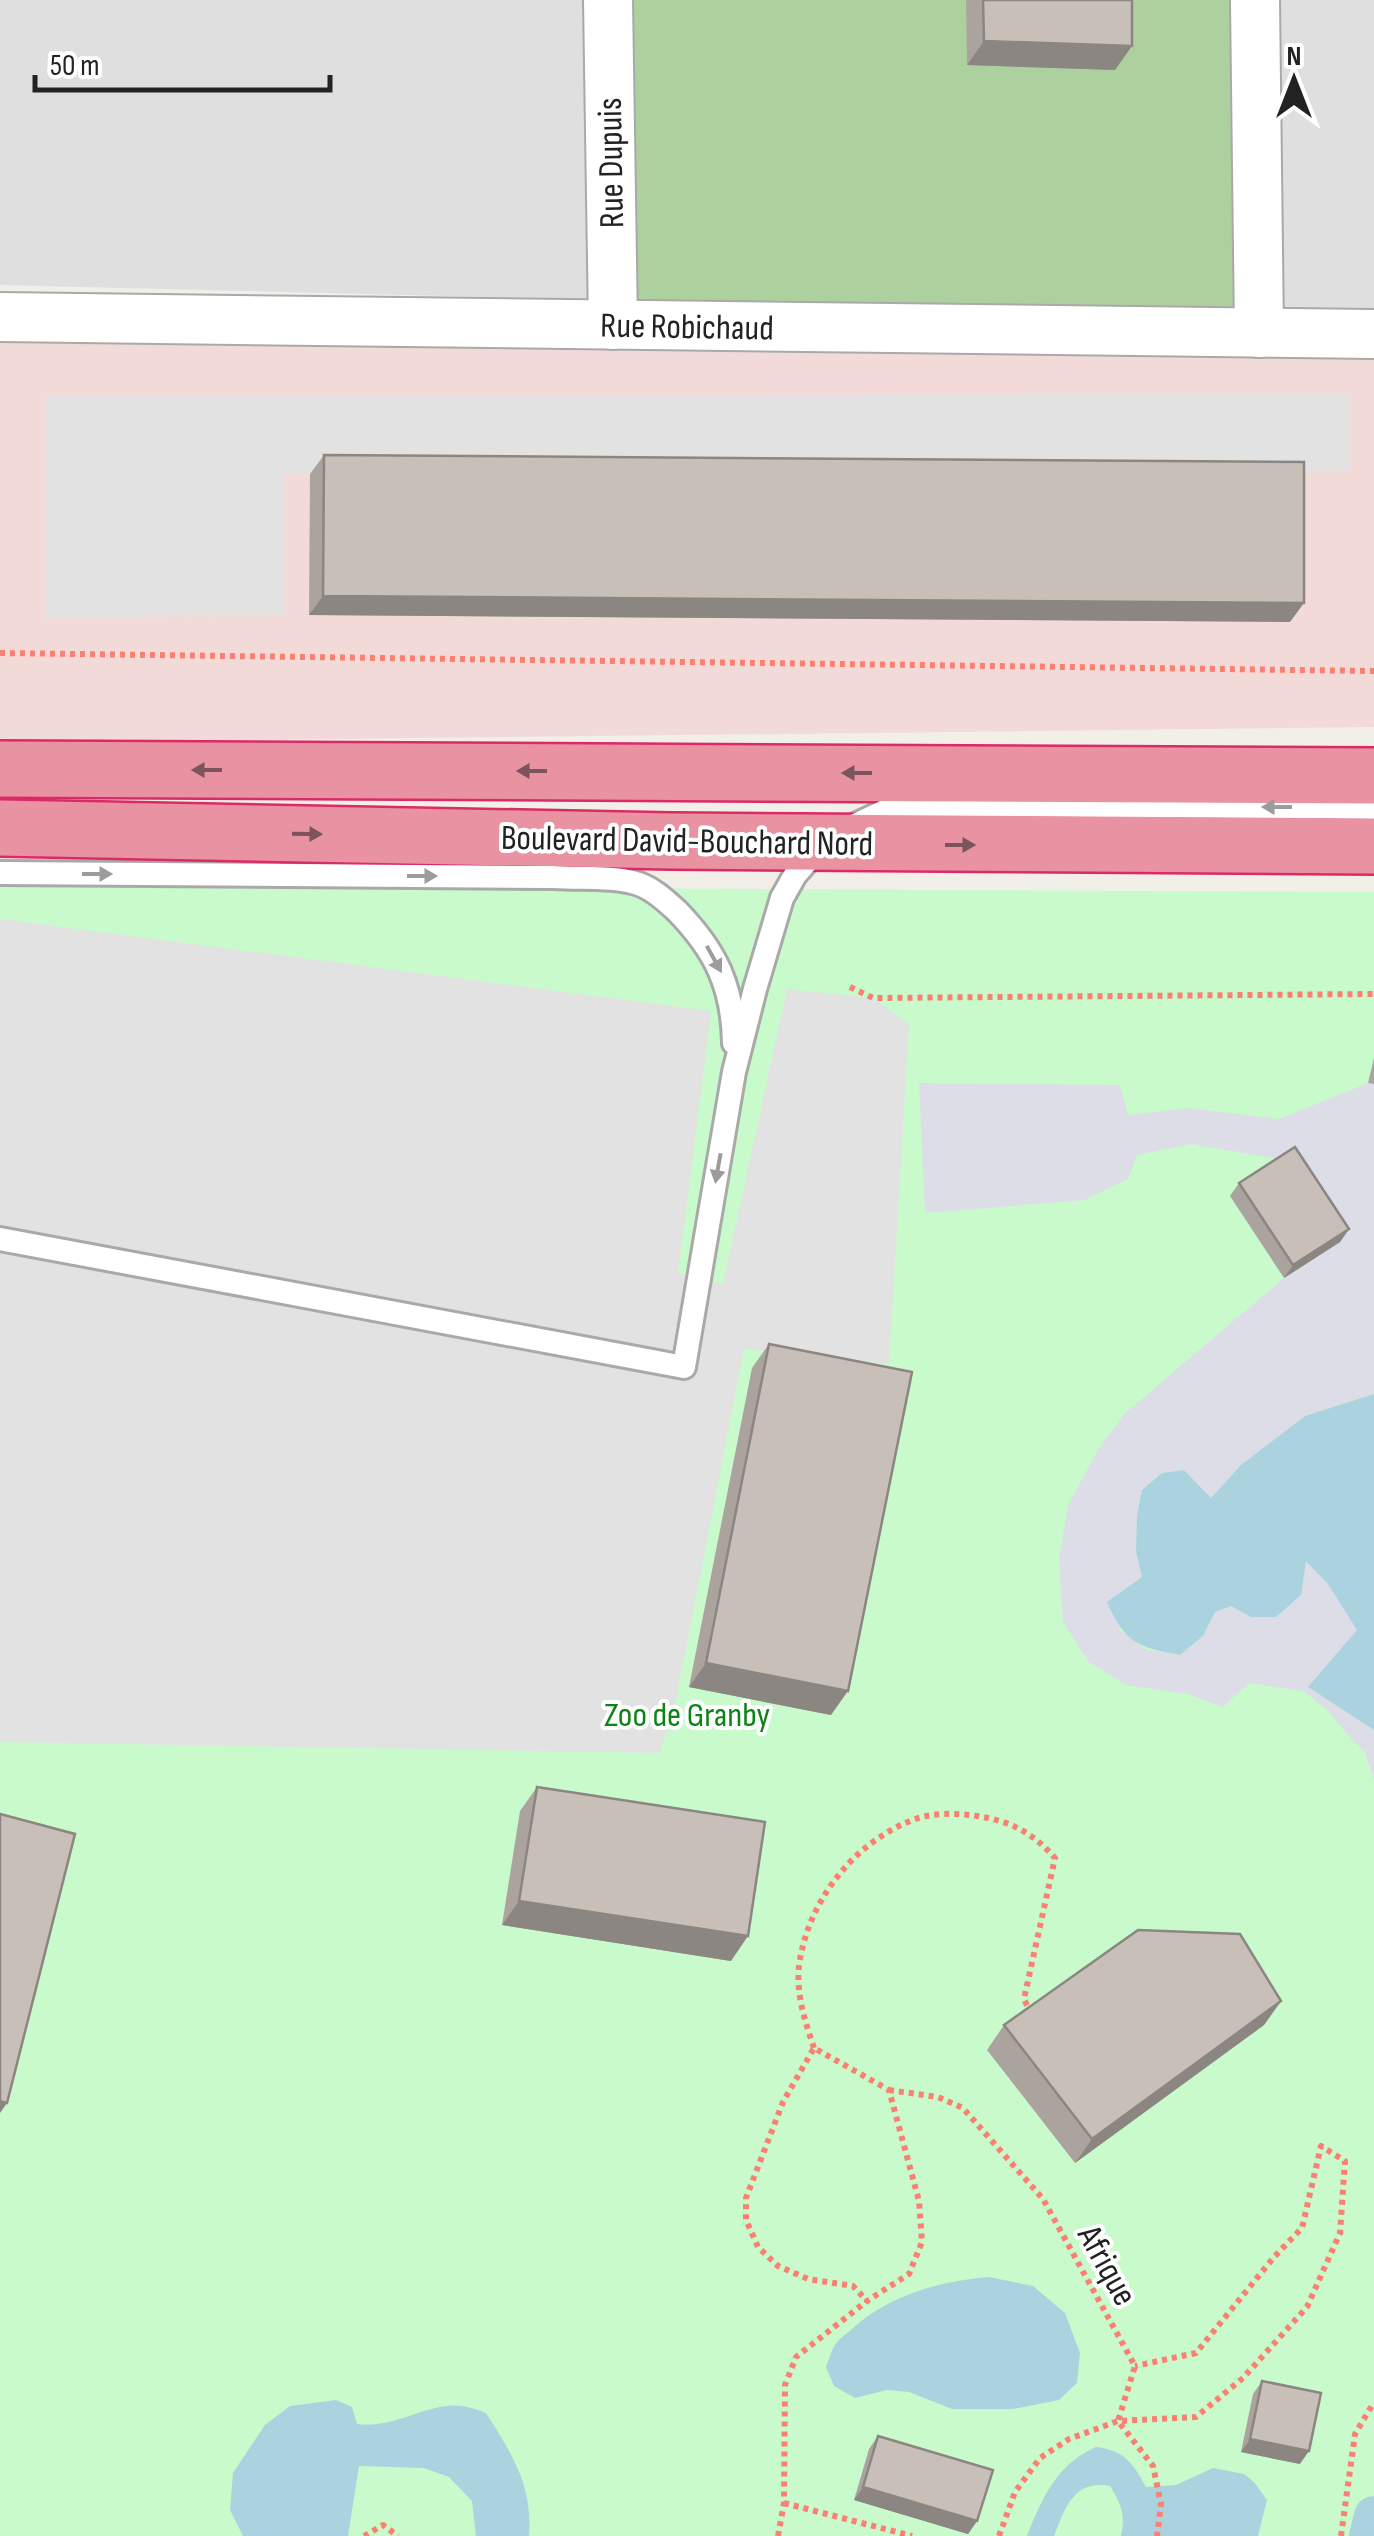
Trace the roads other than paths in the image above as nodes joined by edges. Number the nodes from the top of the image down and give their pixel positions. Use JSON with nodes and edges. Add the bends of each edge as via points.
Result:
{"nodes":[{"id":1,"x":608,"y":0,"type":"edge"},
{"id":2,"x":1255,"y":0,"type":"edge"},
{"id":3,"x":0,"y":317,"type":"edge"},
{"id":4,"x":613,"y":325,"type":"junction"},
{"id":5,"x":1258,"y":333,"type":"junction"},
{"id":6,"x":1374,"y":334,"type":"edge"},
{"id":7,"x":0,"y":769,"type":"edge"},
{"id":8,"x":1374,"y":776,"type":"edge"},
{"id":9,"x":1374,"y":808,"type":"edge"},
{"id":10,"x":0,"y":828,"type":"edge"},
{"id":11,"x":827,"y":841,"type":"junction"},
{"id":12,"x":1374,"y":846,"type":"edge"},
{"id":13,"x":0,"y":873,"type":"edge"},
{"id":14,"x":734,"y":1072,"type":"junction"},
{"id":15,"x":0,"y":1239,"type":"edge"}],
"edges":[{"from":1,"to":4,"type":"street","name":"Rue Dupuis"},
{"from":2,"to":5,"type":"street"},
{"from":3,"to":4,"type":"street","name":"Rue Robichaud"},
{"from":4,"to":5,"type":"street","name":"Rue Robichaud"},
{"from":5,"to":6,"type":"street","name":"Rue Robichaud"},
{"from":8,"to":7,"type":"highway","name":"Boulevard David-Bouchard Nord","one_way":true},
{"from":9,"to":11,"type":"lane","one_way":true,"via":[[930,805],[885,810]]},
{"from":10,"to":11,"type":"highway","name":"Boulevard David-Bouchard Nord","one_way":true},
{"from":11,"to":12,"type":"highway","name":"Boulevard David-Bouchard Nord","one_way":true},
{"from":11,"to":14,"type":"lane","via":[[782,898]]},
{"from":13,"to":14,"type":"lane","one_way":true,"via":[[633,882],[660,895],[712,955],[730,998]]},
{"from":14,"to":15,"type":"lane","one_way":true,"via":[[684,1367]]}]}
